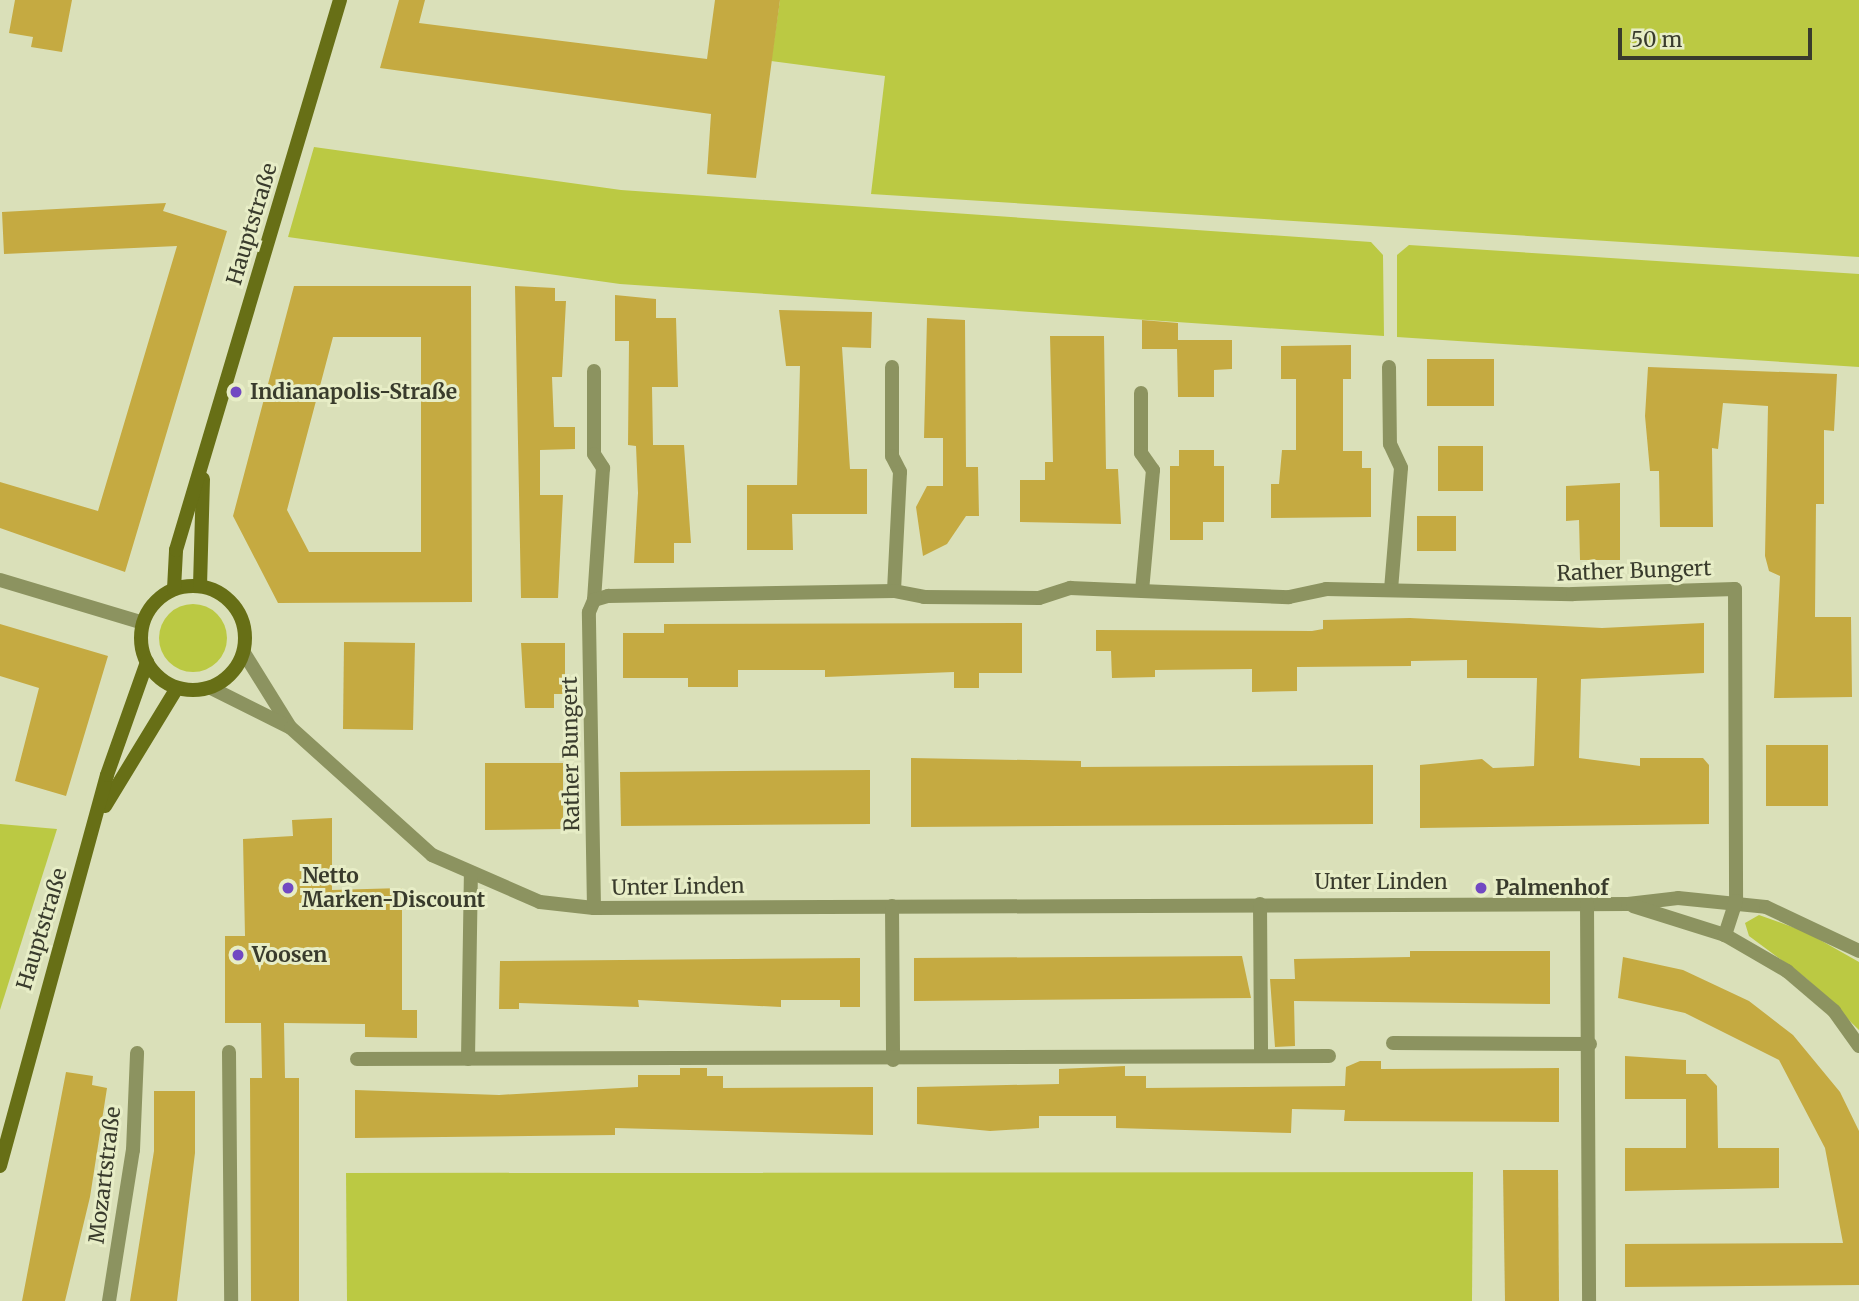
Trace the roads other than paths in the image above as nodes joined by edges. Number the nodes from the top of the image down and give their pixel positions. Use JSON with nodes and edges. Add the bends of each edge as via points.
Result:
{"nodes":[{"id":1,"x":340,"y":0,"type":"edge"},
{"id":2,"x":892,"y":367,"type":"dead end"},
{"id":3,"x":1389,"y":367,"type":"dead end"},
{"id":4,"x":594,"y":371,"type":"dead end"},
{"id":5,"x":1141,"y":393,"type":"dead end"},
{"id":6,"x":204,"y":460,"type":"junction"},
{"id":7,"x":0,"y":580,"type":"edge"},
{"id":8,"x":200,"y":586,"type":"junction"},
{"id":9,"x":174,"y":589,"type":"junction"},
{"id":10,"x":1142,"y":590,"type":"junction"},
{"id":11,"x":1391,"y":590,"type":"junction"},
{"id":12,"x":894,"y":591,"type":"junction"},
{"id":13,"x":594,"y":600,"type":"junction"},
{"id":14,"x":143,"y":623,"type":"junction"},
{"id":15,"x":244,"y":653,"type":"junction"},
{"id":16,"x":147,"y":662,"type":"junction"},
{"id":17,"x":177,"y":688,"type":"junction"},
{"id":18,"x":211,"y":688,"type":"junction"},
{"id":19,"x":290,"y":728,"type":"junction"},
{"id":20,"x":94,"y":827,"type":"junction"},
{"id":21,"x":471,"y":875,"type":"junction"},
{"id":22,"x":1736,"y":901,"type":"junction"},
{"id":23,"x":1260,"y":904,"type":"junction"},
{"id":24,"x":1587,"y":904,"type":"junction"},
{"id":25,"x":1629,"y":904,"type":"junction"},
{"id":26,"x":892,"y":905,"type":"junction"},
{"id":27,"x":594,"y":908,"type":"junction"},
{"id":28,"x":1725,"y":935,"type":"junction"},
{"id":29,"x":1859,"y":951,"type":"edge"},
{"id":30,"x":1393,"y":1043,"type":"dead end"},
{"id":31,"x":1590,"y":1044,"type":"junction"},
{"id":32,"x":1859,"y":1046,"type":"edge"},
{"id":33,"x":229,"y":1052,"type":"dead end"},
{"id":34,"x":137,"y":1053,"type":"dead end"},
{"id":35,"x":1261,"y":1054,"type":"junction"},
{"id":36,"x":1329,"y":1056,"type":"dead end"},
{"id":37,"x":357,"y":1059,"type":"dead end"},
{"id":38,"x":468,"y":1059,"type":"junction"},
{"id":39,"x":893,"y":1060,"type":"junction"},
{"id":40,"x":0,"y":1166,"type":"edge"},
{"id":41,"x":109,"y":1301,"type":"edge"},
{"id":42,"x":231,"y":1301,"type":"edge"},
{"id":43,"x":1589,"y":1301,"type":"edge"}],
"edges":[{"from":1,"to":6,"type":"street","name":"Hauptstraße"},
{"from":2,"to":12,"type":"street","via":[[891,456],[900,472]]},
{"from":3,"to":11,"type":"street","via":[[1390,444],[1401,468]]},
{"from":4,"to":13,"type":"street","name":"Rather Bungert","via":[[594,454],[603,468]]},
{"from":5,"to":10,"type":"street","via":[[1141,453],[1153,470]]},
{"from":6,"to":8,"type":"street","name":"Hauptstraße"},
{"from":6,"to":9,"type":"street","name":"Hauptstraße","via":[[176,550]]},
{"from":7,"to":14,"type":"street"},
{"from":8,"to":9,"type":"street"},
{"from":8,"to":15,"type":"street","via":[[237,608]]},
{"from":9,"to":14,"type":"street"},
{"from":10,"to":11,"type":"street","name":"Rather Bungert","via":[[1183,597]]},
{"from":10,"to":12,"type":"street","name":"Rather Bungert","via":[[1070,588],[1039,598],[924,597]]},
{"from":11,"to":22,"type":"street","name":"Rather Bungert","via":[[1573,594],[1735,589]]},
{"from":12,"to":13,"type":"street","name":"Rather Bungert"},
{"from":13,"to":27,"type":"street","name":"Rather Bungert","via":[[589,612]]},
{"from":14,"to":16,"type":"street"},
{"from":15,"to":18,"type":"street","via":[[233,674]]},
{"from":15,"to":19,"type":"street","name":"Unter Linden"},
{"from":16,"to":17,"type":"street"},
{"from":16,"to":20,"type":"street","name":"Hauptstraße"},
{"from":17,"to":18,"type":"street"},
{"from":17,"to":20,"type":"street","name":"Hauptstraße"},
{"from":18,"to":19,"type":"street","name":"Unter Linden"},
{"from":19,"to":21,"type":"street","name":"Unter Linden","via":[[408,838]]},
{"from":20,"to":40,"type":"street","name":"Hauptstraße"},
{"from":21,"to":27,"type":"street","name":"Unter Linden","via":[[540,902]]},
{"from":21,"to":38,"type":"street"},
{"from":22,"to":25,"type":"street","name":"Unter Linden"},
{"from":22,"to":28,"type":"street"},
{"from":22,"to":29,"type":"street","name":"Unter Linden","via":[[1804,920]]},
{"from":23,"to":24,"type":"street","name":"Unter Linden"},
{"from":23,"to":26,"type":"street","name":"Unter Linden"},
{"from":23,"to":35,"type":"street"},
{"from":24,"to":25,"type":"street","name":"Unter Linden"},
{"from":24,"to":31,"type":"street"},
{"from":25,"to":28,"type":"street","name":"Unter Linden"},
{"from":26,"to":27,"type":"street","name":"Unter Linden"},
{"from":26,"to":39,"type":"street"},
{"from":28,"to":32,"type":"street","name":"Unter Linden","via":[[1787,971],[1835,1011]]},
{"from":30,"to":31,"type":"street"},
{"from":31,"to":43,"type":"street"},
{"from":33,"to":42,"type":"street"},
{"from":34,"to":41,"type":"street","name":"Mozartstraße","via":[[133,1150]]},
{"from":35,"to":36,"type":"street"},
{"from":35,"to":39,"type":"street"},
{"from":37,"to":38,"type":"street"},
{"from":38,"to":39,"type":"street"}]}
